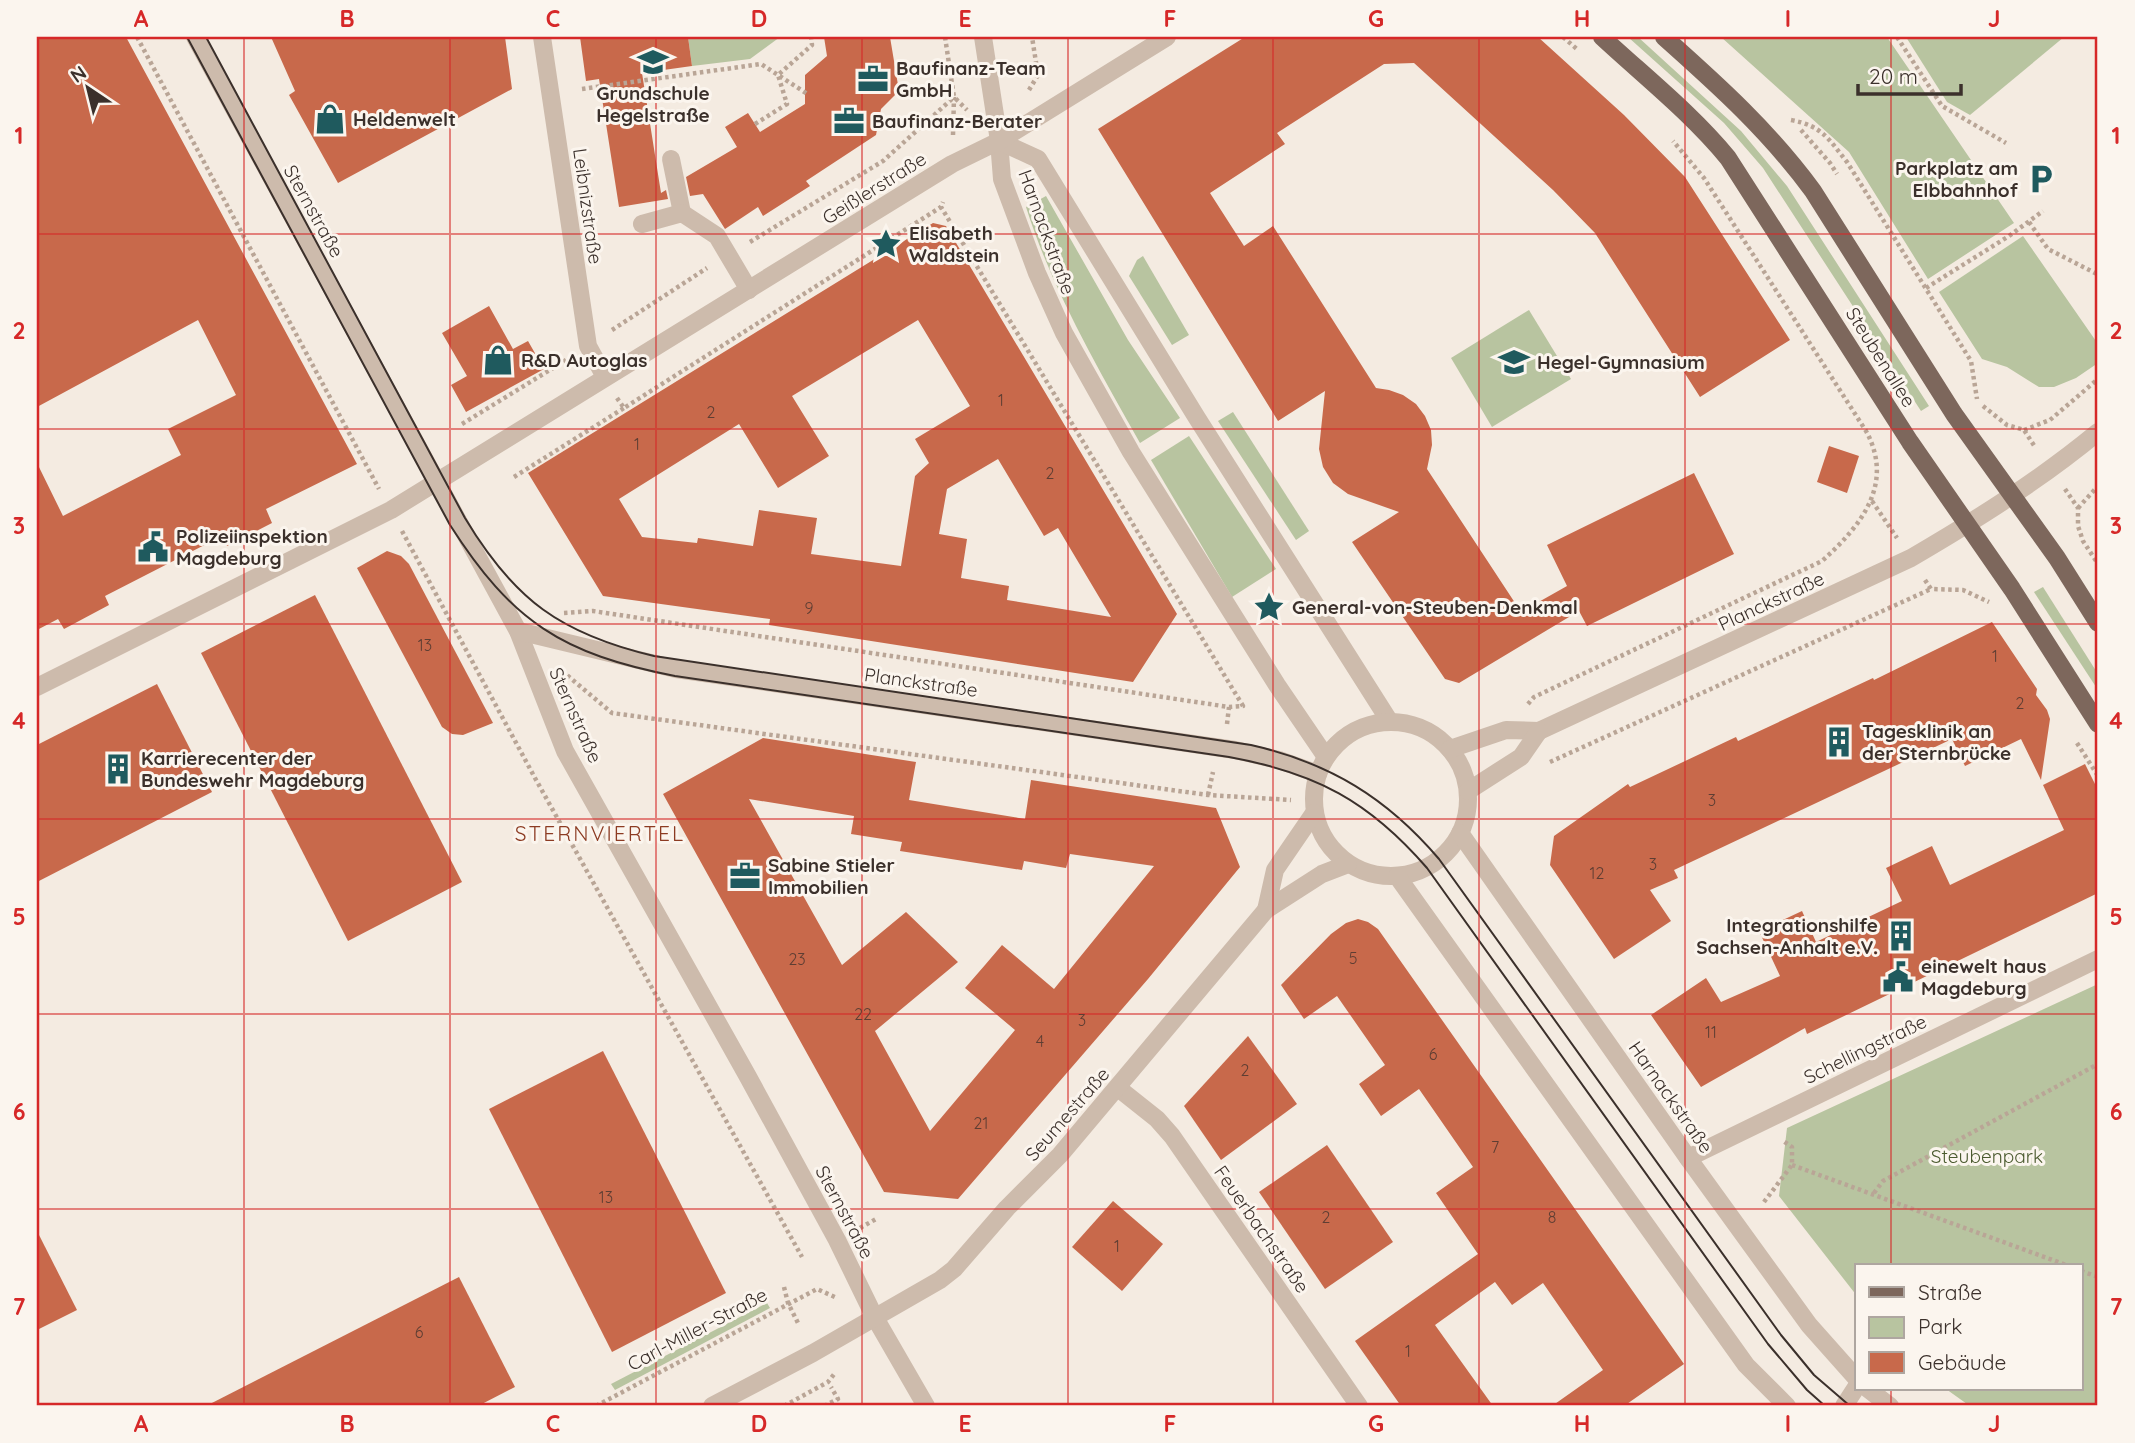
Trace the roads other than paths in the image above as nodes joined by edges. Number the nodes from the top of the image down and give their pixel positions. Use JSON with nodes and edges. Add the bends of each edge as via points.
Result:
{"nodes":[{"id":1,"x":195,"y":37,"type":"edge"},
{"id":2,"x":542,"y":37,"type":"edge"},
{"id":3,"x":983,"y":37,"type":"edge"},
{"id":4,"x":1167,"y":37,"type":"edge"},
{"id":5,"x":1602,"y":37,"type":"edge"},
{"id":6,"x":1664,"y":37,"type":"edge"},
{"id":7,"x":999,"y":141,"type":"junction"},
{"id":8,"x":671,"y":159,"type":"dead end"},
{"id":9,"x":682,"y":213,"type":"junction"},
{"id":10,"x":642,"y":224,"type":"dead end"},
{"id":11,"x":749,"y":290,"type":"junction"},
{"id":12,"x":606,"y":377,"type":"junction"},
{"id":13,"x":2098,"y":432,"type":"edge"},
{"id":14,"x":436,"y":482,"type":"junction"},
{"id":15,"x":2013,"y":495,"type":"junction"},
{"id":16,"x":1967,"y":526,"type":"junction"},
{"id":17,"x":2098,"y":623,"type":"edge"},
{"id":18,"x":518,"y":631,"type":"junction"},
{"id":19,"x":37,"y":687,"type":"edge"},
{"id":20,"x":1390,"y":722,"type":"junction"},
{"id":21,"x":2098,"y":724,"type":"edge"},
{"id":22,"x":1539,"y":731,"type":"junction"},
{"id":23,"x":1450,"y":749,"type":"junction"},
{"id":24,"x":1326,"y":757,"type":"junction"},
{"id":25,"x":1318,"y":774,"type":"junction"},
{"id":26,"x":1468,"y":791,"type":"junction"},
{"id":27,"x":1314,"y":808,"type":"junction"},
{"id":28,"x":1461,"y":833,"type":"junction"},
{"id":29,"x":1348,"y":864,"type":"junction"},
{"id":30,"x":1397,"y":876,"type":"junction"},
{"id":31,"x":1266,"y":910,"type":"junction"},
{"id":32,"x":2098,"y":959,"type":"edge"},
{"id":33,"x":1118,"y":1088,"type":"junction"},
{"id":34,"x":1688,"y":1158,"type":"junction"},
{"id":35,"x":874,"y":1316,"type":"junction"},
{"id":36,"x":1855,"y":1377,"type":"edge"},
{"id":37,"x":1855,"y":1389,"type":"edge"},
{"id":38,"x":1869,"y":1390,"type":"edge"},
{"id":39,"x":712,"y":1406,"type":"edge"},
{"id":40,"x":926,"y":1406,"type":"edge"},
{"id":41,"x":1359,"y":1406,"type":"edge"},
{"id":42,"x":1787,"y":1406,"type":"edge"},
{"id":43,"x":1844,"y":1406,"type":"edge"},
{"id":44,"x":1890,"y":1406,"type":"edge"}],
"edges":[{"from":1,"to":14,"type":"street","name":"Sternstraße"},
{"from":2,"to":12,"type":"street","name":"Leibnizstraße","via":[[588,346]]},
{"from":3,"to":7,"type":"street"},
{"from":4,"to":7,"type":"street","name":"Geißlerstraße"},
{"from":5,"to":16,"type":"main road","name":"Steubenallee","via":[[1679,106],[1728,158]]},
{"from":6,"to":15,"type":"main road","name":"Steubenallee","via":[[1755,121],[1813,191],[1954,414]]},
{"from":7,"to":11,"type":"street","name":"Geißlerstraße","via":[[952,164]]},
{"from":7,"to":20,"type":"street","name":"Harnackstraße","via":[[1038,159]]},
{"from":7,"to":24,"type":"street","name":"Harnackstraße","via":[[1002,179],[1064,333],[1131,452]]},
{"from":8,"to":9,"type":"street"},
{"from":9,"to":10,"type":"street"},
{"from":9,"to":11,"type":"street","via":[[717,236]]},
{"from":11,"to":12,"type":"street","name":"Geißlerstraße"},
{"from":12,"to":14,"type":"street","name":"Geißlerstraße"},
{"from":13,"to":15,"type":"street","name":"Planckstraße"},
{"from":14,"to":18,"type":"street","name":"Sternstraße"},
{"from":14,"to":19,"type":"street","name":"Geißlerstraße","via":[[391,510]]},
{"from":15,"to":16,"type":"street","name":"Planckstraße"},
{"from":15,"to":17,"type":"main road","name":"Steubenallee"},
{"from":16,"to":21,"type":"main road","name":"Steubenallee"},
{"from":16,"to":22,"type":"street","name":"Planckstraße","via":[[1911,558]]},
{"from":18,"to":25,"type":"street","name":"Planckstraße","via":[[676,669],[1235,750]]},
{"from":18,"to":35,"type":"street","name":"Sternstraße","via":[[565,751],[766,1110]]},
{"from":20,"to":23,"type":"street","via":[[1423,729]]},
{"from":20,"to":24,"type":"street","via":[[1353,732]]},
{"from":22,"to":23,"type":"street","name":"Planckstraße","via":[[1506,730]]},
{"from":22,"to":26,"type":"street","name":"Planckstraße","via":[[1521,757]]},
{"from":23,"to":26,"type":"street"},
{"from":24,"to":25,"type":"street"},
{"from":25,"to":27,"type":"street"},
{"from":26,"to":28,"type":"street"},
{"from":27,"to":29,"type":"street","via":[[1321,834]]},
{"from":27,"to":31,"type":"street","name":"Seumestraße","via":[[1275,870]]},
{"from":28,"to":30,"type":"street","via":[[1433,864]]},
{"from":28,"to":34,"type":"street","name":"Harnackstraße"},
{"from":29,"to":30,"type":"street","via":[[1377,876]]},
{"from":29,"to":31,"type":"street","name":"Seumestraße","via":[[1322,874]]},
{"from":30,"to":42,"type":"street","via":[[1746,1365]]},
{"from":31,"to":33,"type":"street","name":"Seumestraße"},
{"from":32,"to":34,"type":"street","name":"Schellingstraße"},
{"from":33,"to":35,"type":"street","name":"Seumestraße","via":[[954,1269]]},
{"from":33,"to":41,"type":"street","name":"Feuerbachstraße","via":[[1172,1136]]},
{"from":34,"to":36,"type":"street","name":"Harnackstraße","via":[[1809,1325]]},
{"from":35,"to":39,"type":"street"},
{"from":35,"to":40,"type":"street","name":"Sternstraße"},
{"from":37,"to":43,"type":"street"},
{"from":38,"to":44,"type":"street"}]}
